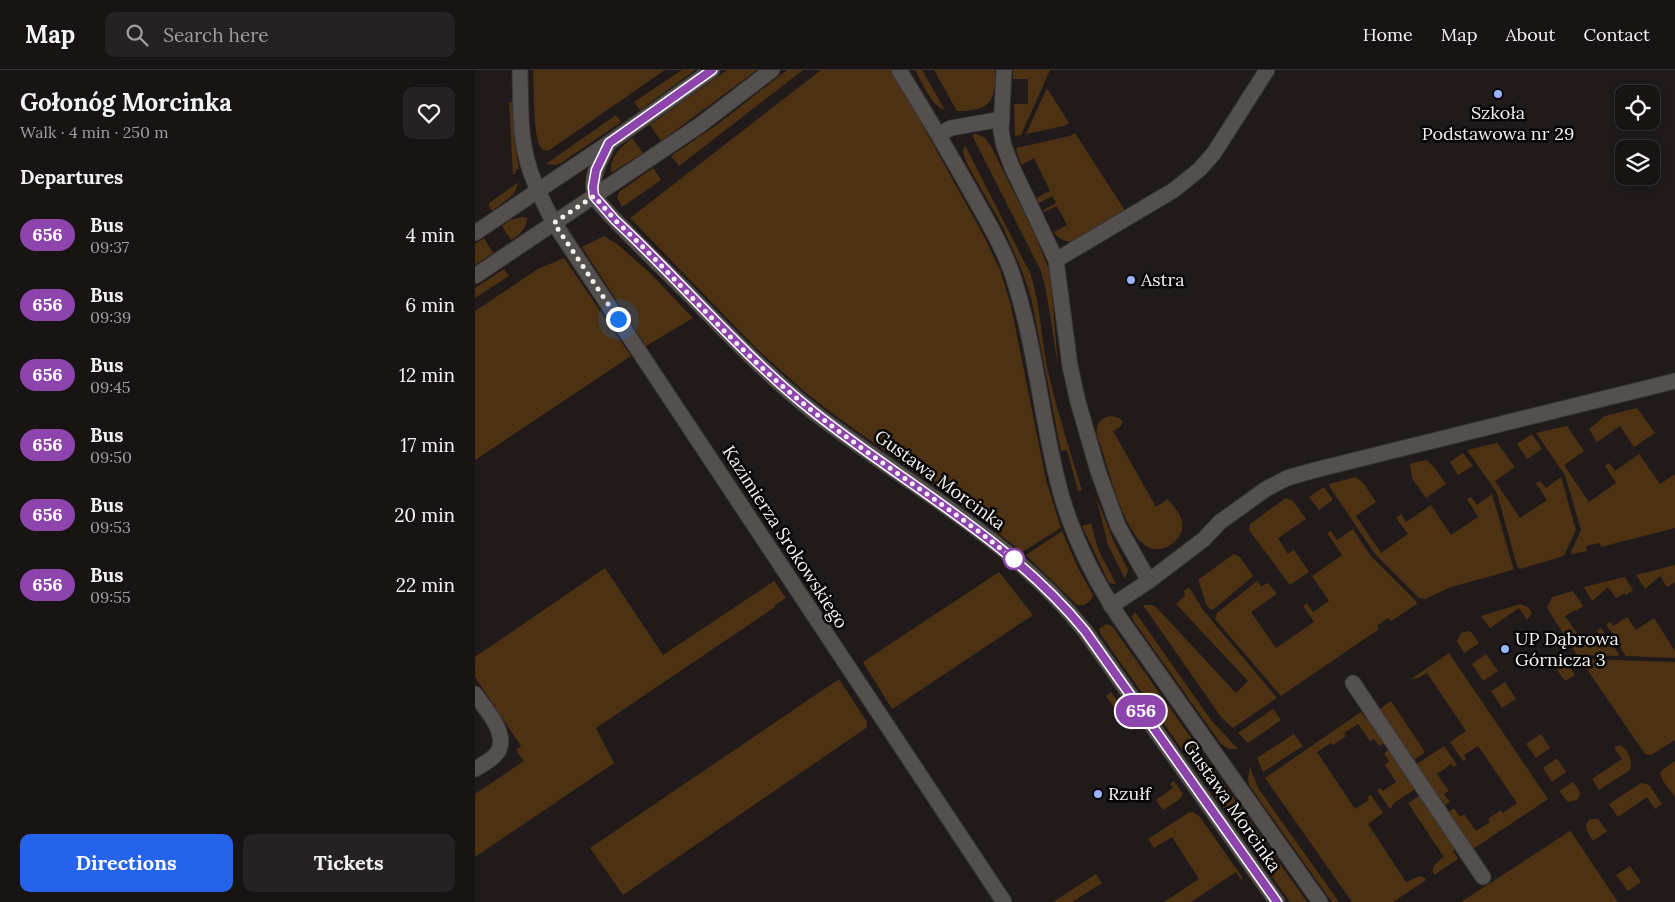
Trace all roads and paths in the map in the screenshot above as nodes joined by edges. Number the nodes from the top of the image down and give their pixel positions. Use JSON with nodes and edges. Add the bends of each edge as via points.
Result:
{"nodes":[{"id":1,"x":519,"y":70,"type":"edge"},
{"id":2,"x":712,"y":70,"type":"edge"},
{"id":3,"x":771,"y":70,"type":"edge"},
{"id":4,"x":899,"y":70,"type":"edge"},
{"id":5,"x":1004,"y":70,"type":"edge"},
{"id":6,"x":1267,"y":70,"type":"edge"},
{"id":7,"x":1002,"y":120,"type":"junction"},
{"id":8,"x":939,"y":134,"type":"junction"},
{"id":9,"x":609,"y":143,"type":"junction"},
{"id":10,"x":538,"y":191,"type":"junction"},
{"id":11,"x":594,"y":196,"type":"junction"},
{"id":12,"x":554,"y":223,"type":"junction"},
{"id":13,"x":475,"y":233,"type":"edge"},
{"id":14,"x":1056,"y":260,"type":"junction"},
{"id":15,"x":475,"y":276,"type":"edge"},
{"id":16,"x":1675,"y":381,"type":"edge"},
{"id":17,"x":1149,"y":581,"type":"junction"},
{"id":18,"x":1111,"y":606,"type":"junction"},
{"id":19,"x":1353,"y":683,"type":"dead end"},
{"id":20,"x":475,"y":694,"type":"edge"},
{"id":21,"x":475,"y":769,"type":"edge"},
{"id":22,"x":1483,"y":877,"type":"dead end"},
{"id":23,"x":1003,"y":902,"type":"edge"},
{"id":24,"x":1277,"y":902,"type":"edge"},
{"id":25,"x":1320,"y":902,"type":"edge"}],
"edges":[{"from":1,"to":10,"type":"street","name":"Kazimierza Srokowskiego","via":[[524,144]]},
{"from":2,"to":9,"type":"street"},
{"from":3,"to":11,"type":"street","via":[[700,125]]},
{"from":4,"to":8,"type":"street","name":"Gustawa Morcinka"},
{"from":5,"to":7,"type":"street"},
{"from":6,"to":14,"type":"street","via":[[1214,153],[1200,169],[1174,190]]},
{"from":7,"to":8,"type":"street","via":[[951,128]]},
{"from":7,"to":14,"type":"street","via":[[1004,146],[1012,168]]},
{"from":8,"to":18,"type":"street","name":"Gustawa Morcinka","via":[[998,240],[1013,275],[1061,493],[1083,553]]},
{"from":9,"to":10,"type":"street"},
{"from":9,"to":11,"type":"street","via":[[596,170]]},
{"from":10,"to":12,"type":"street","name":"Kazimierza Srokowskiego"},
{"from":10,"to":13,"type":"street"},
{"from":11,"to":12,"type":"street"},
{"from":11,"to":24,"type":"street","name":"Gustawa Morcinka","via":[[787,391],[979,531],[1052,594],[1085,631]]},
{"from":12,"to":15,"type":"street"},
{"from":12,"to":23,"type":"street","name":"Kazimierza Srokowskiego"},
{"from":14,"to":17,"type":"street","via":[[1070,366],[1095,462],[1118,526]]},
{"from":16,"to":17,"type":"street","via":[[1287,478],[1220,522],[1204,539]]},
{"from":17,"to":18,"type":"street"},
{"from":18,"to":25,"type":"street","name":"Gustawa Morcinka"},
{"from":19,"to":22,"type":"street"},
{"from":20,"to":21,"type":"street","via":[[500,733],[501,743],[497,753]]}]}
